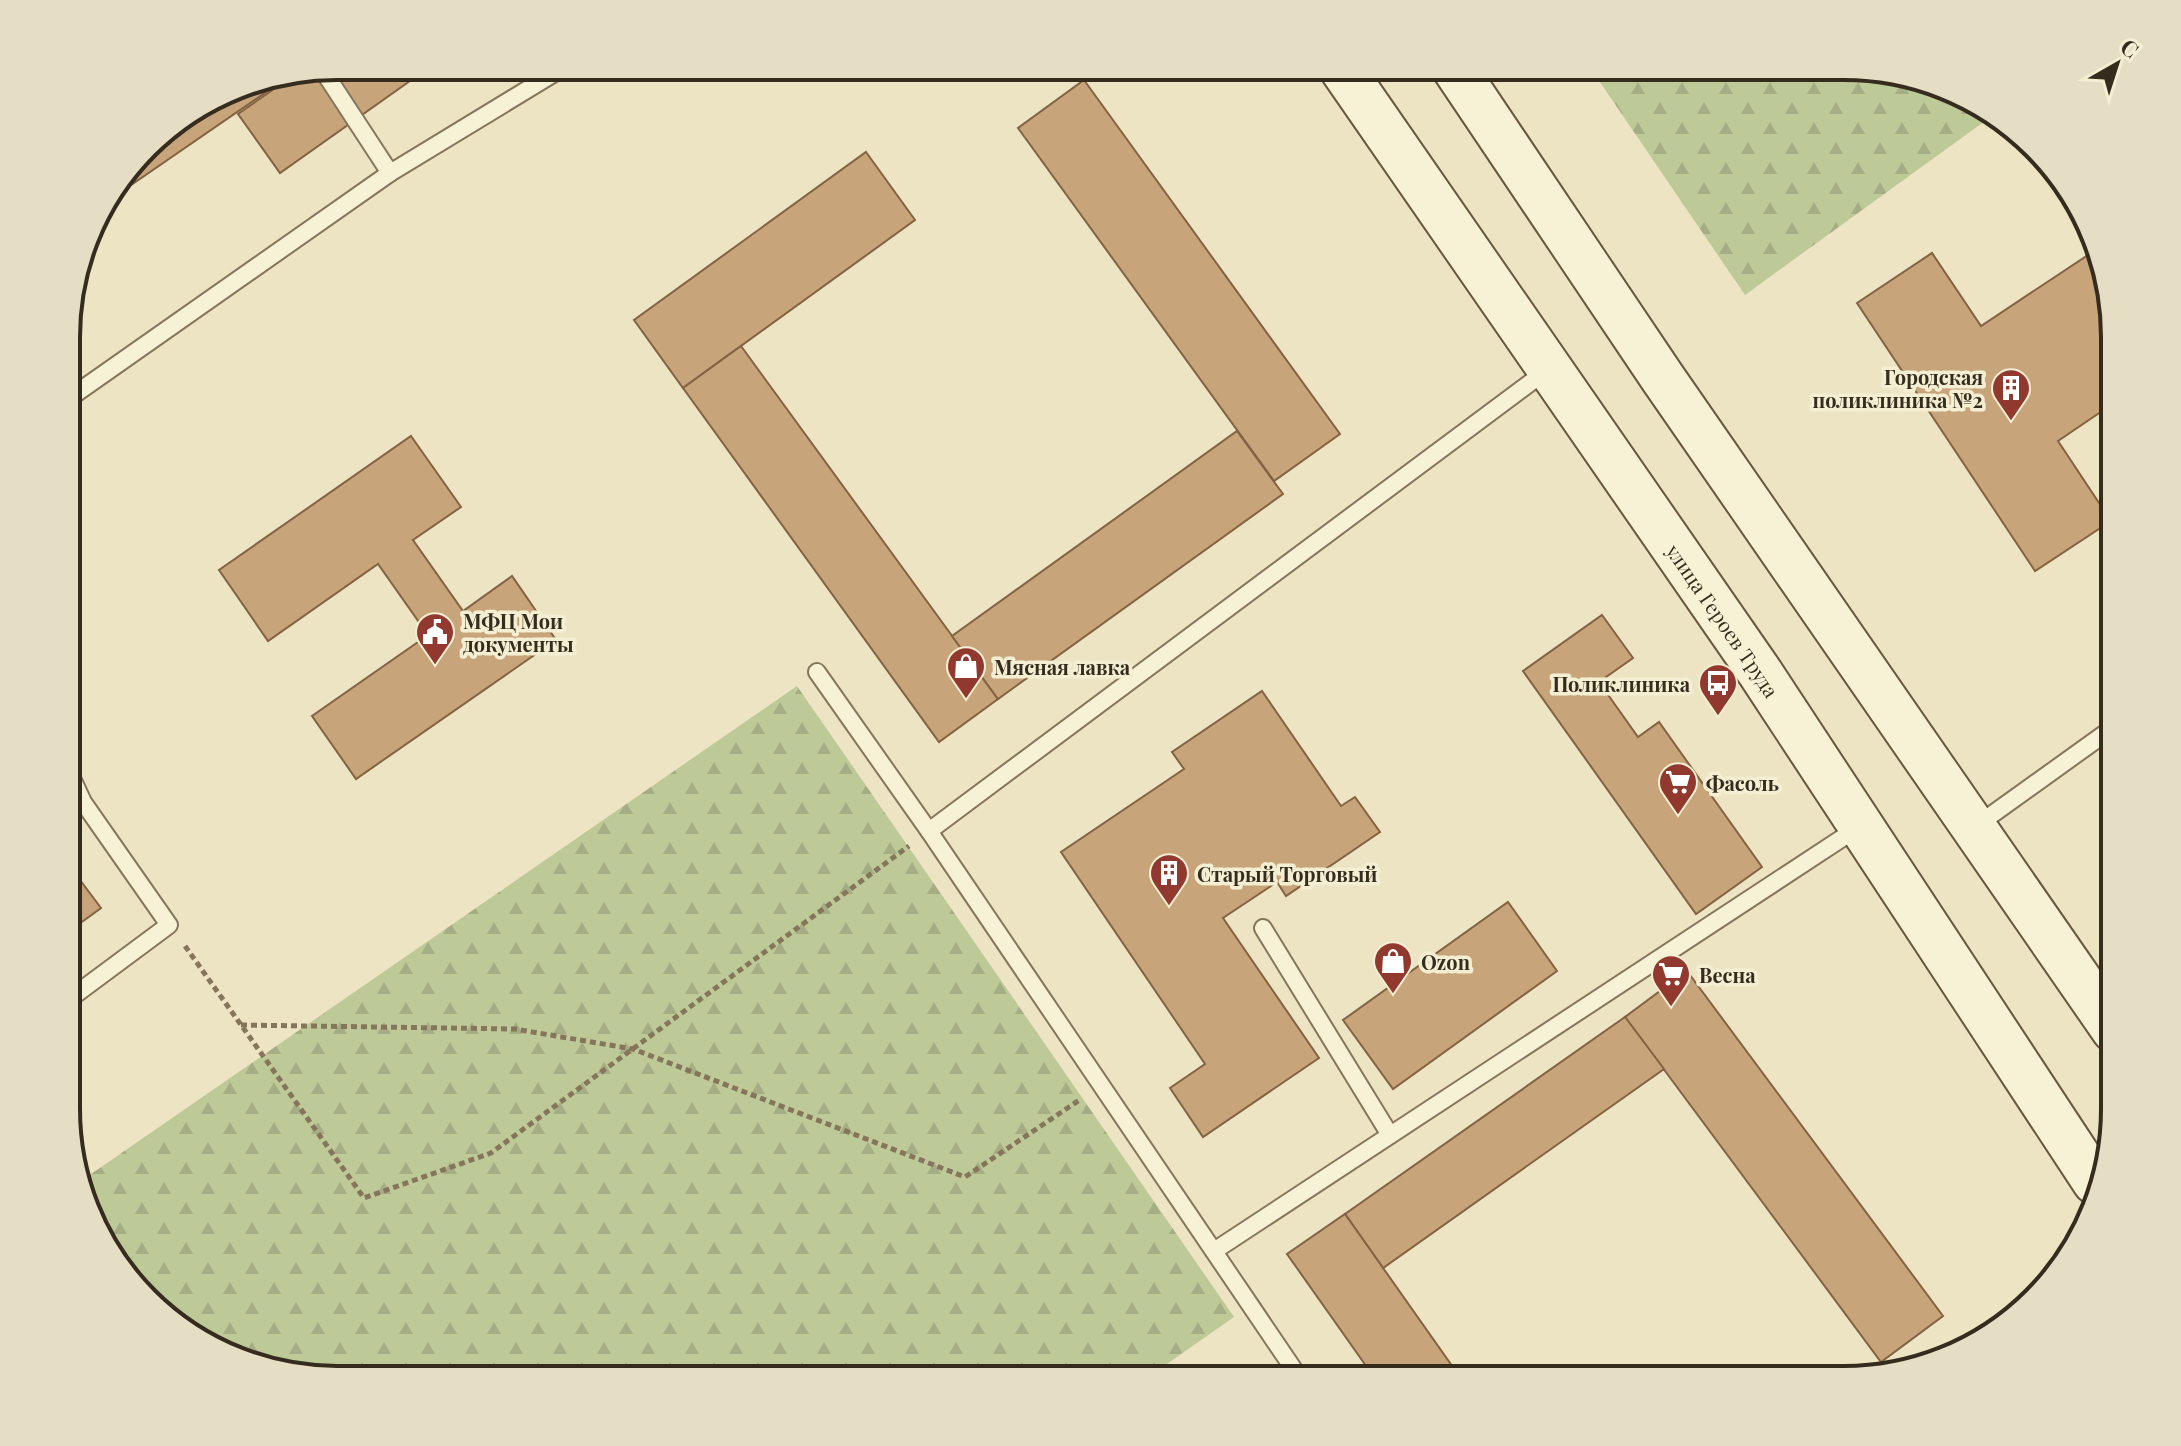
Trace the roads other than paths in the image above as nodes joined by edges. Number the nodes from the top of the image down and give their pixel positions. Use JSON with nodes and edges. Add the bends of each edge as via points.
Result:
{"nodes":[{"id":1,"x":329,"y":80,"type":"edge"},
{"id":2,"x":543,"y":80,"type":"edge"},
{"id":3,"x":1350,"y":80,"type":"edge"},
{"id":4,"x":1462,"y":80,"type":"edge"},
{"id":5,"x":390,"y":173,"type":"junction"},
{"id":6,"x":1551,"y":367,"type":"junction"},
{"id":7,"x":80,"y":391,"type":"edge"},
{"id":8,"x":817,"y":672,"type":"dead end"},
{"id":9,"x":2100,"y":737,"type":"edge"},
{"id":10,"x":80,"y":812,"type":"edge"},
{"id":11,"x":1860,"y":826,"type":"junction"},
{"id":12,"x":1975,"y":827,"type":"junction"},
{"id":13,"x":929,"y":831,"type":"junction"},
{"id":14,"x":1263,"y":928,"type":"dead end"},
{"id":15,"x":80,"y":991,"type":"edge"},
{"id":16,"x":2100,"y":1010,"type":"edge"},
{"id":17,"x":1390,"y":1135,"type":"junction"},
{"id":18,"x":2091,"y":1176,"type":"edge"},
{"id":19,"x":1214,"y":1251,"type":"junction"},
{"id":20,"x":1291,"y":1365,"type":"edge"}],
"edges":[{"from":1,"to":5,"type":"lane"},
{"from":2,"to":5,"type":"lane"},
{"from":3,"to":6,"type":"main road","name":"улица Героев Труда"},
{"from":4,"to":12,"type":"main road"},
{"from":5,"to":7,"type":"lane"},
{"from":6,"to":11,"type":"main road","name":"улица Героев Труда"},
{"from":6,"to":13,"type":"lane"},
{"from":8,"to":13,"type":"lane"},
{"from":9,"to":12,"type":"lane"},
{"from":10,"to":15,"type":"lane","via":[[169,925]]},
{"from":11,"to":17,"type":"lane"},
{"from":11,"to":18,"type":"main road","name":"улица Героев Труда"},
{"from":12,"to":16,"type":"main road"},
{"from":13,"to":19,"type":"lane"},
{"from":14,"to":17,"type":"lane"},
{"from":17,"to":19,"type":"lane"},
{"from":19,"to":20,"type":"lane"}]}
